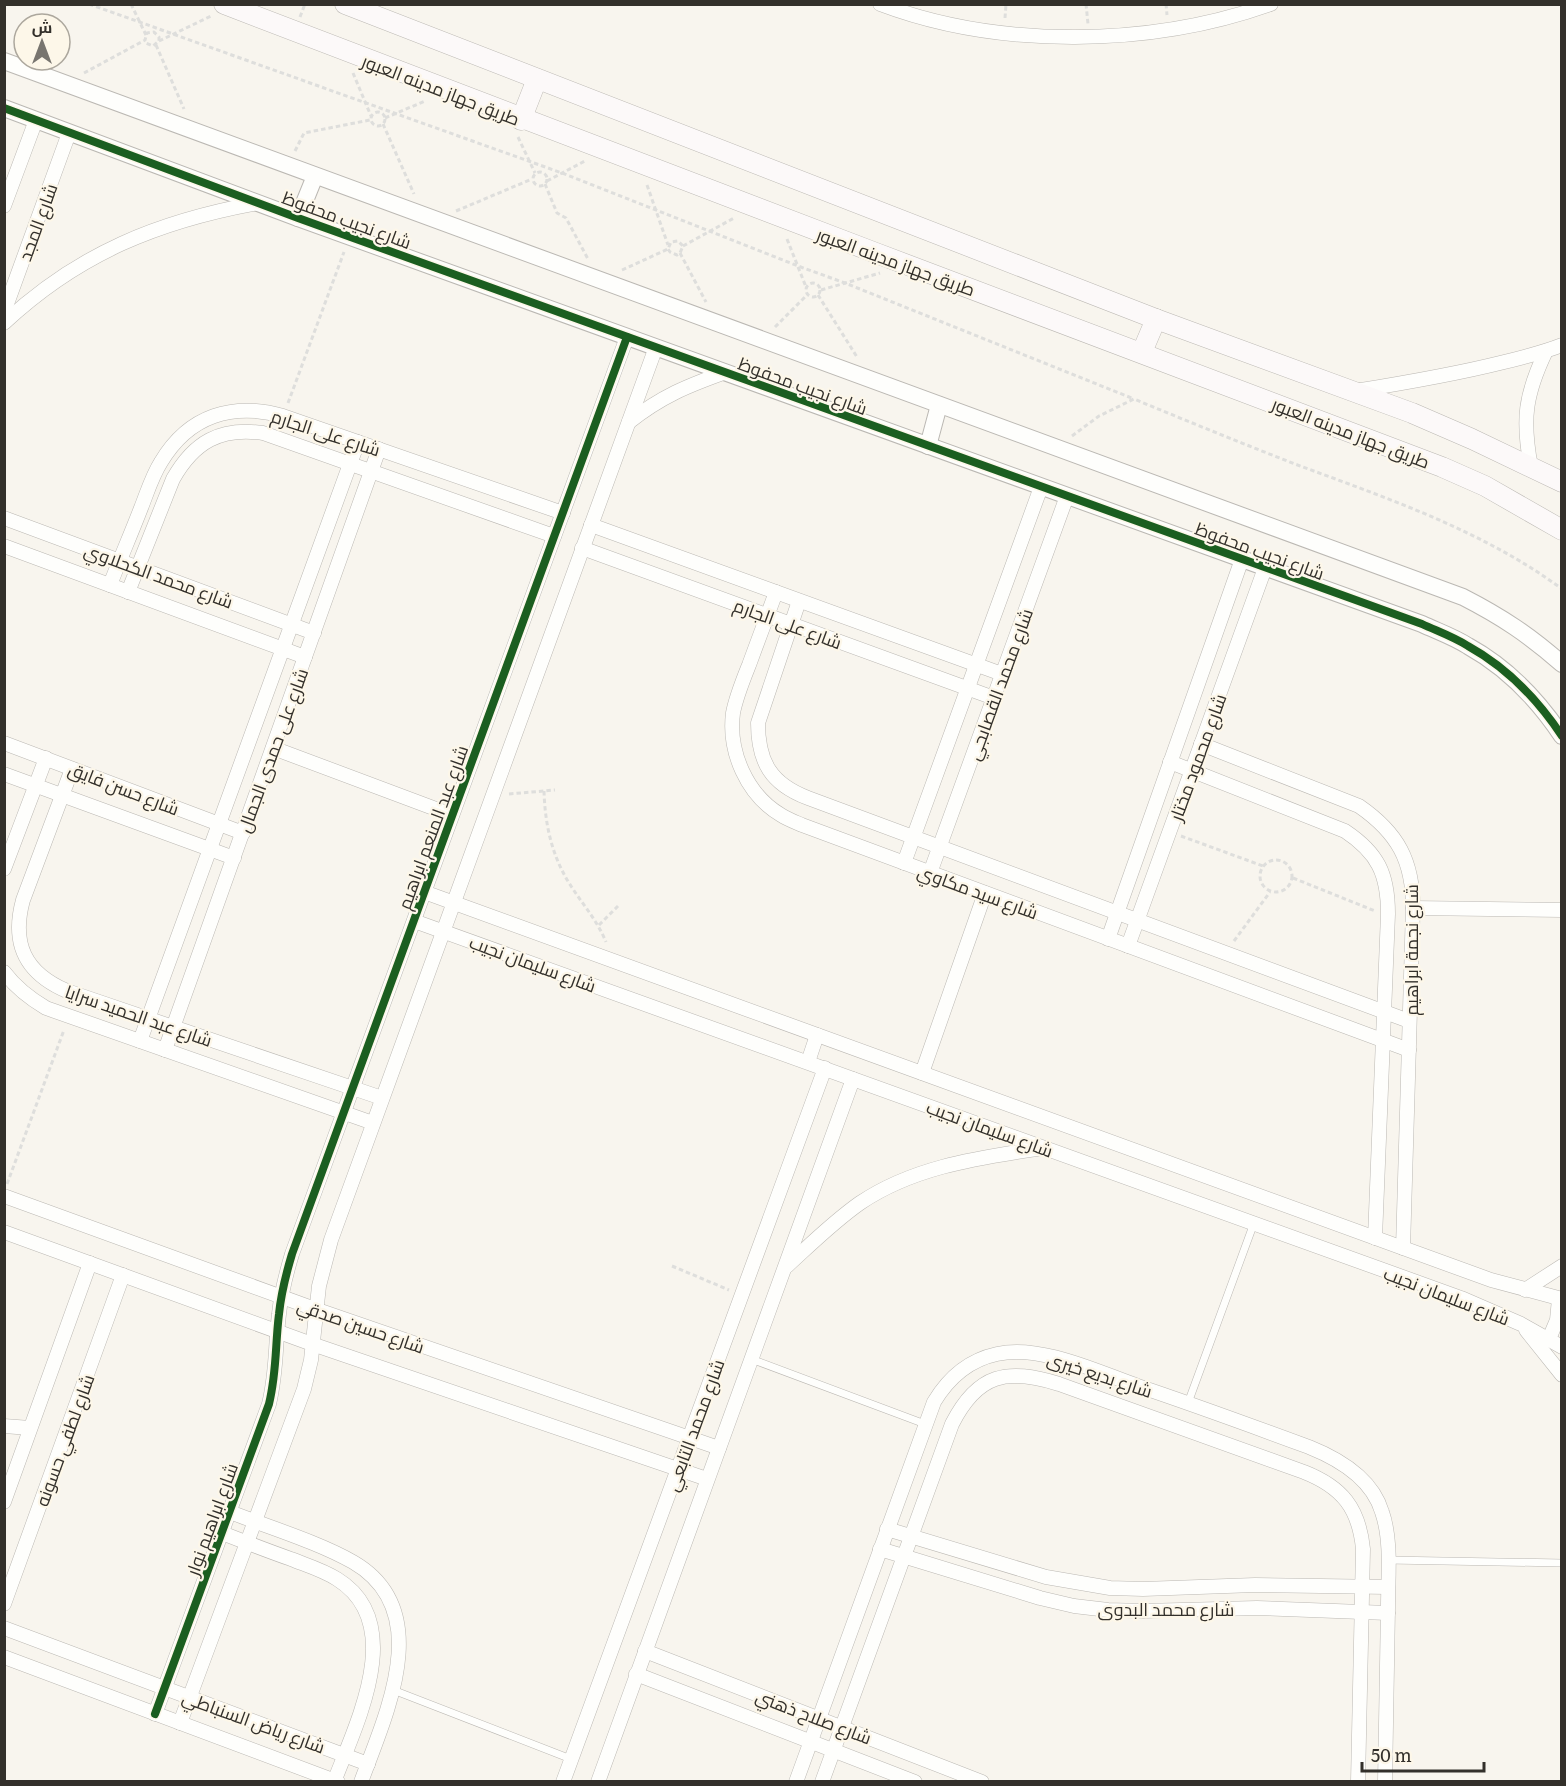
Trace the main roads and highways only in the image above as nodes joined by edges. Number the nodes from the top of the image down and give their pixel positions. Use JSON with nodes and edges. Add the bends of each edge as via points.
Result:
{"nodes":[{"id":1,"x":345,"y":4,"type":"edge"},
{"id":2,"x":226,"y":6,"type":"edge"},
{"id":3,"x":537,"y":79,"type":"junction"},
{"id":4,"x":514,"y":117,"type":"junction"},
{"id":5,"x":1156,"y":319,"type":"junction"},
{"id":6,"x":1142,"y":352,"type":"junction"},
{"id":7,"x":1562,"y":482,"type":"edge"},
{"id":8,"x":1562,"y":530,"type":"edge"}],
"edges":[{"from":1,"to":3,"type":"main road","name":"طريق جهاز مدينه العبور"},
{"from":2,"to":4,"type":"main road","name":"طريق جهاز مدينه العبور"},
{"from":3,"to":4,"type":"main road"},
{"from":3,"to":5,"type":"main road","name":"طريق جهاز مدينه العبور"},
{"from":4,"to":6,"type":"main road","name":"طريق جهاز مدينه العبور"},
{"from":5,"to":6,"type":"main road"},
{"from":5,"to":7,"type":"main road","name":"طريق جهاز مدينه العبور","via":[[1412,413]]},
{"from":6,"to":8,"type":"main road","name":"طريق جهاز مدينه العبور","via":[[1442,466]]}]}
